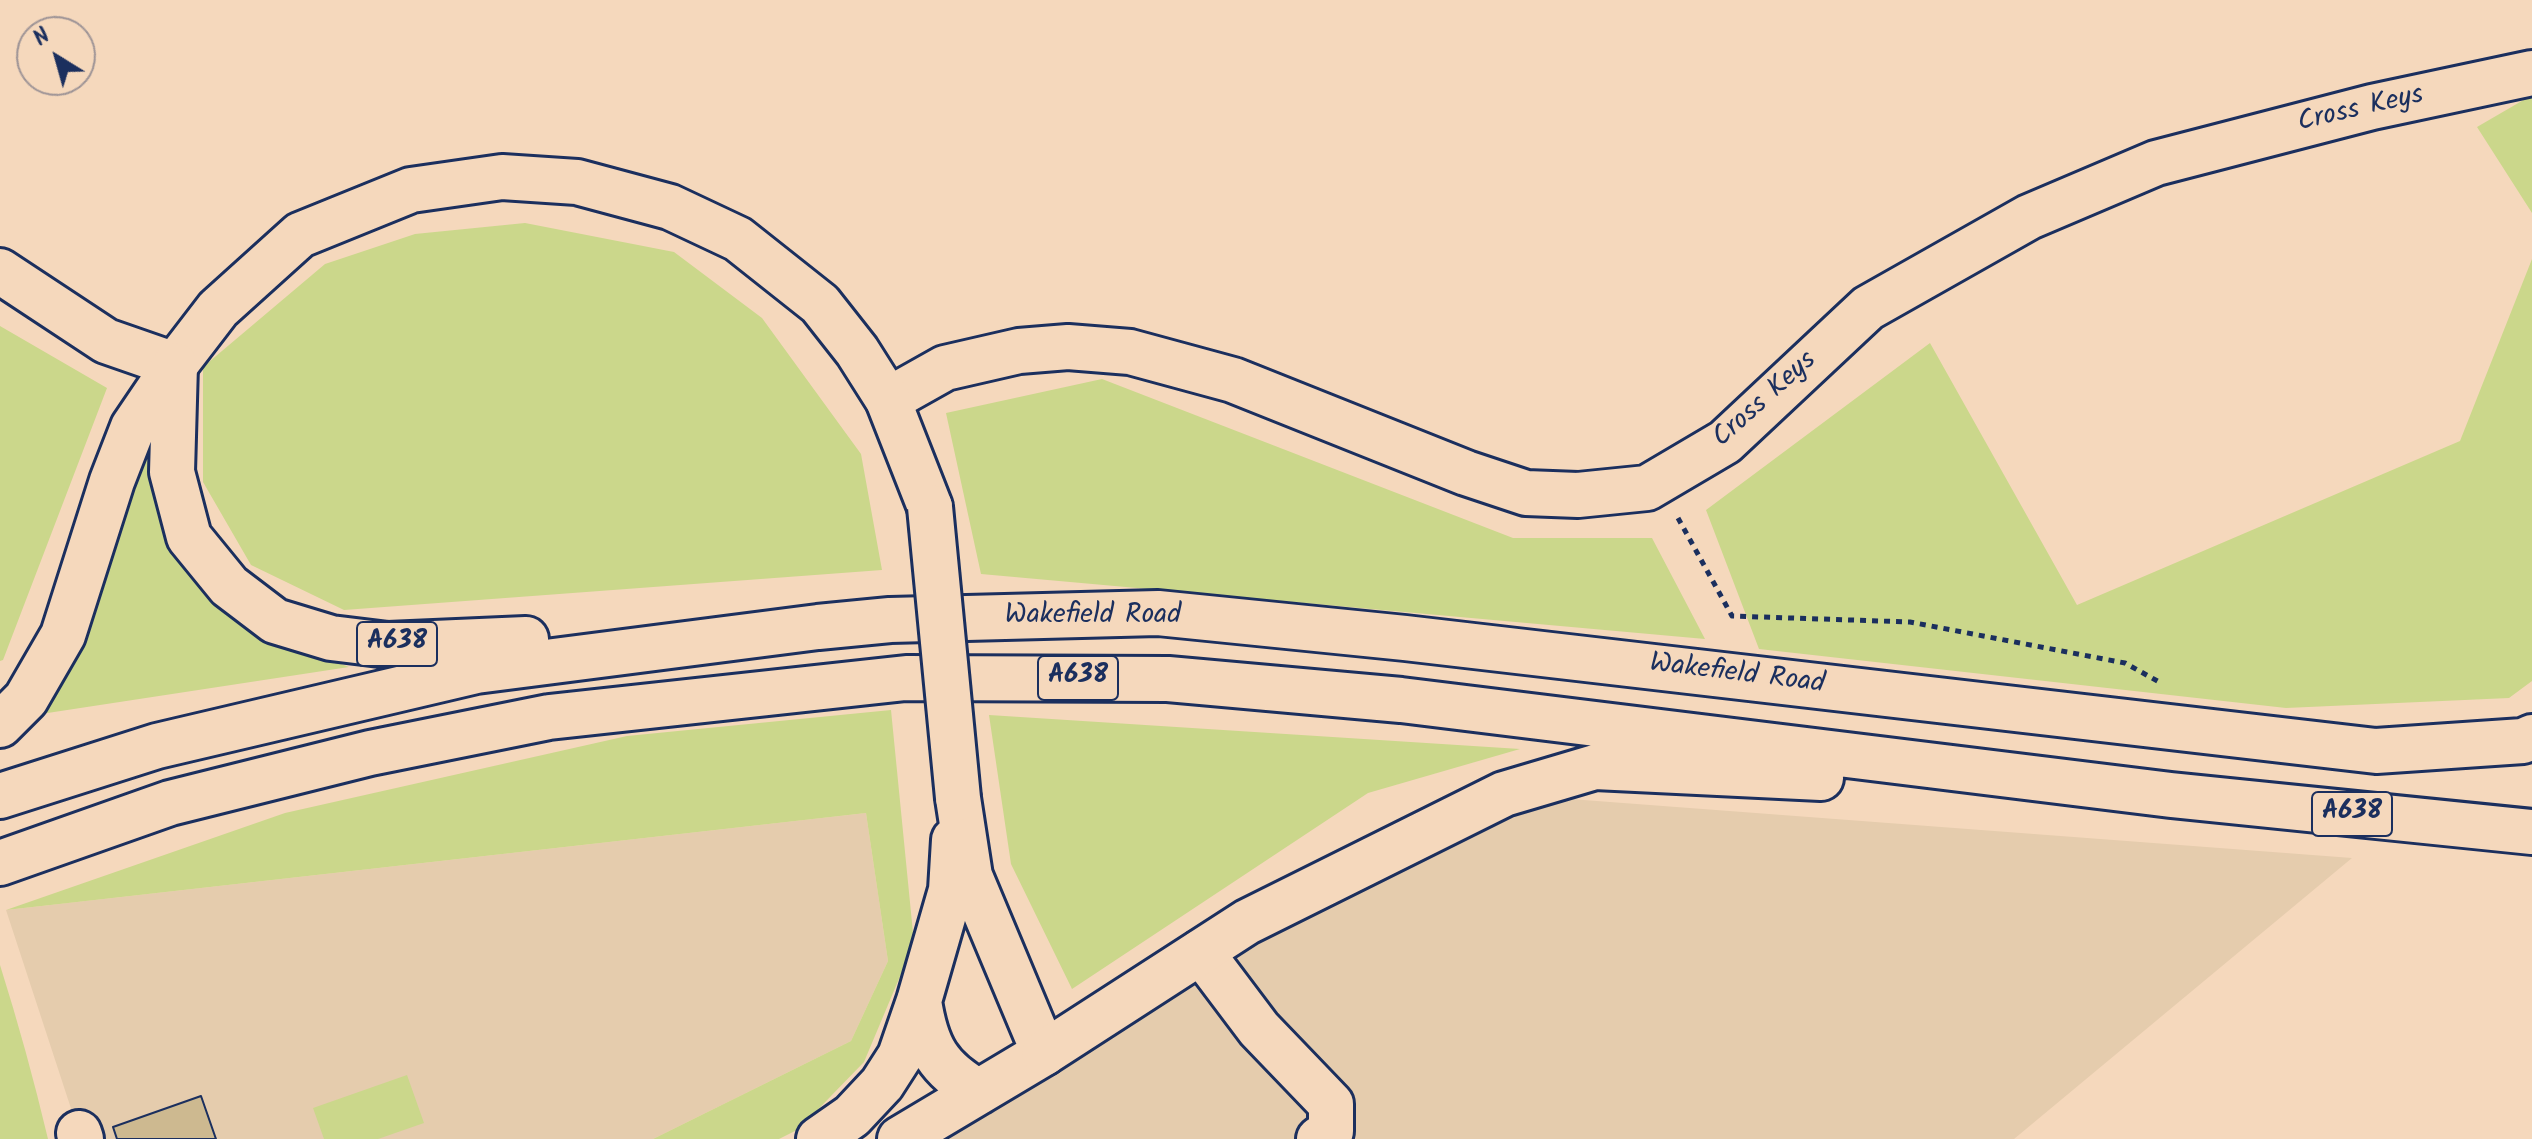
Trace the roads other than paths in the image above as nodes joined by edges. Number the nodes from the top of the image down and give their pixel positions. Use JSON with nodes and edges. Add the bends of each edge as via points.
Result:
{"nodes":[{"id":1,"x":2532,"y":73,"type":"edge"},
{"id":2,"x":0,"y":271,"type":"edge"},
{"id":3,"x":175,"y":365,"type":"junction"},
{"id":4,"x":888,"y":400,"type":"junction"},
{"id":5,"x":818,"y":627,"type":"junction"},
{"id":6,"x":0,"y":725,"type":"edge"},
{"id":7,"x":2532,"y":737,"type":"edge"},
{"id":8,"x":2171,"y":795,"type":"junction"},
{"id":9,"x":0,"y":796,"type":"edge"},
{"id":10,"x":958,"y":798,"type":"junction"},
{"id":11,"x":2532,"y":832,"type":"edge"},
{"id":12,"x":0,"y":863,"type":"edge"},
{"id":13,"x":1201,"y":952,"type":"junction"},
{"id":14,"x":919,"y":1001,"type":"junction"},
{"id":15,"x":1044,"y":1053,"type":"junction"},
{"id":16,"x":979,"y":1092,"type":"junction"},
{"id":17,"x":1328,"y":1136,"type":"edge"},
{"id":18,"x":819,"y":1139,"type":"edge"},
{"id":19,"x":900,"y":1139,"type":"edge"}],
"edges":[{"from":1,"to":4,"type":"main road","name":"Cross Keys","via":[[2372,107],[2156,163],[2029,217],[1868,308],[1725,442],[1647,488],[1578,495],[1526,493],[1233,380],[1130,352],[1068,347],[1019,351],[945,368]]},
{"from":2,"to":3,"type":"main road","via":[[106,341]]},
{"from":3,"to":4,"type":"main road","via":[[218,309],[300,235],[411,190],[502,177],[577,182],[670,207],[738,239],[820,304]]},
{"from":3,"to":5,"type":"main road","number":"A638","via":[[172,472],[189,537],[229,586],[275,621],[331,638],[388,645]]},
{"from":3,"to":6,"type":"main road","via":[[133,427],[63,635],[26,699]]},
{"from":4,"to":10,"type":"main road","bridge":true,"via":[[930,507]]},
{"from":5,"to":7,"type":"main road","name":"Wakefield Road","number":"A638","via":[[890,620],[1158,613],[2376,751]]},
{"from":5,"to":9,"type":"main road","number":"A638","via":[[476,671],[157,746]]},
{"from":8,"to":11,"type":"main road","number":"A638"},
{"from":8,"to":12,"type":"main road","number":"A638","via":[[1354,695],[1168,679],[906,678],[549,717],[370,753],[170,803]]},
{"from":8,"to":13,"type":"main road","number":"A638","via":[[1595,767],[1504,794],[1247,922]]},
{"from":10,"to":14,"type":"main road","via":[[951,890]]},
{"from":10,"to":15,"type":"main road","via":[[970,876]]},
{"from":13,"to":15,"type":"main road","number":"A638"},
{"from":13,"to":17,"type":"main road","via":[[1259,1029],[1331,1104]]},
{"from":14,"to":16,"type":"main road","via":[[924,1031],[937,1059]]},
{"from":14,"to":18,"type":"main road","via":[[900,1056],[882,1084],[852,1116]]},
{"from":15,"to":16,"type":"main road"},
{"from":16,"to":19,"type":"main road"}]}
